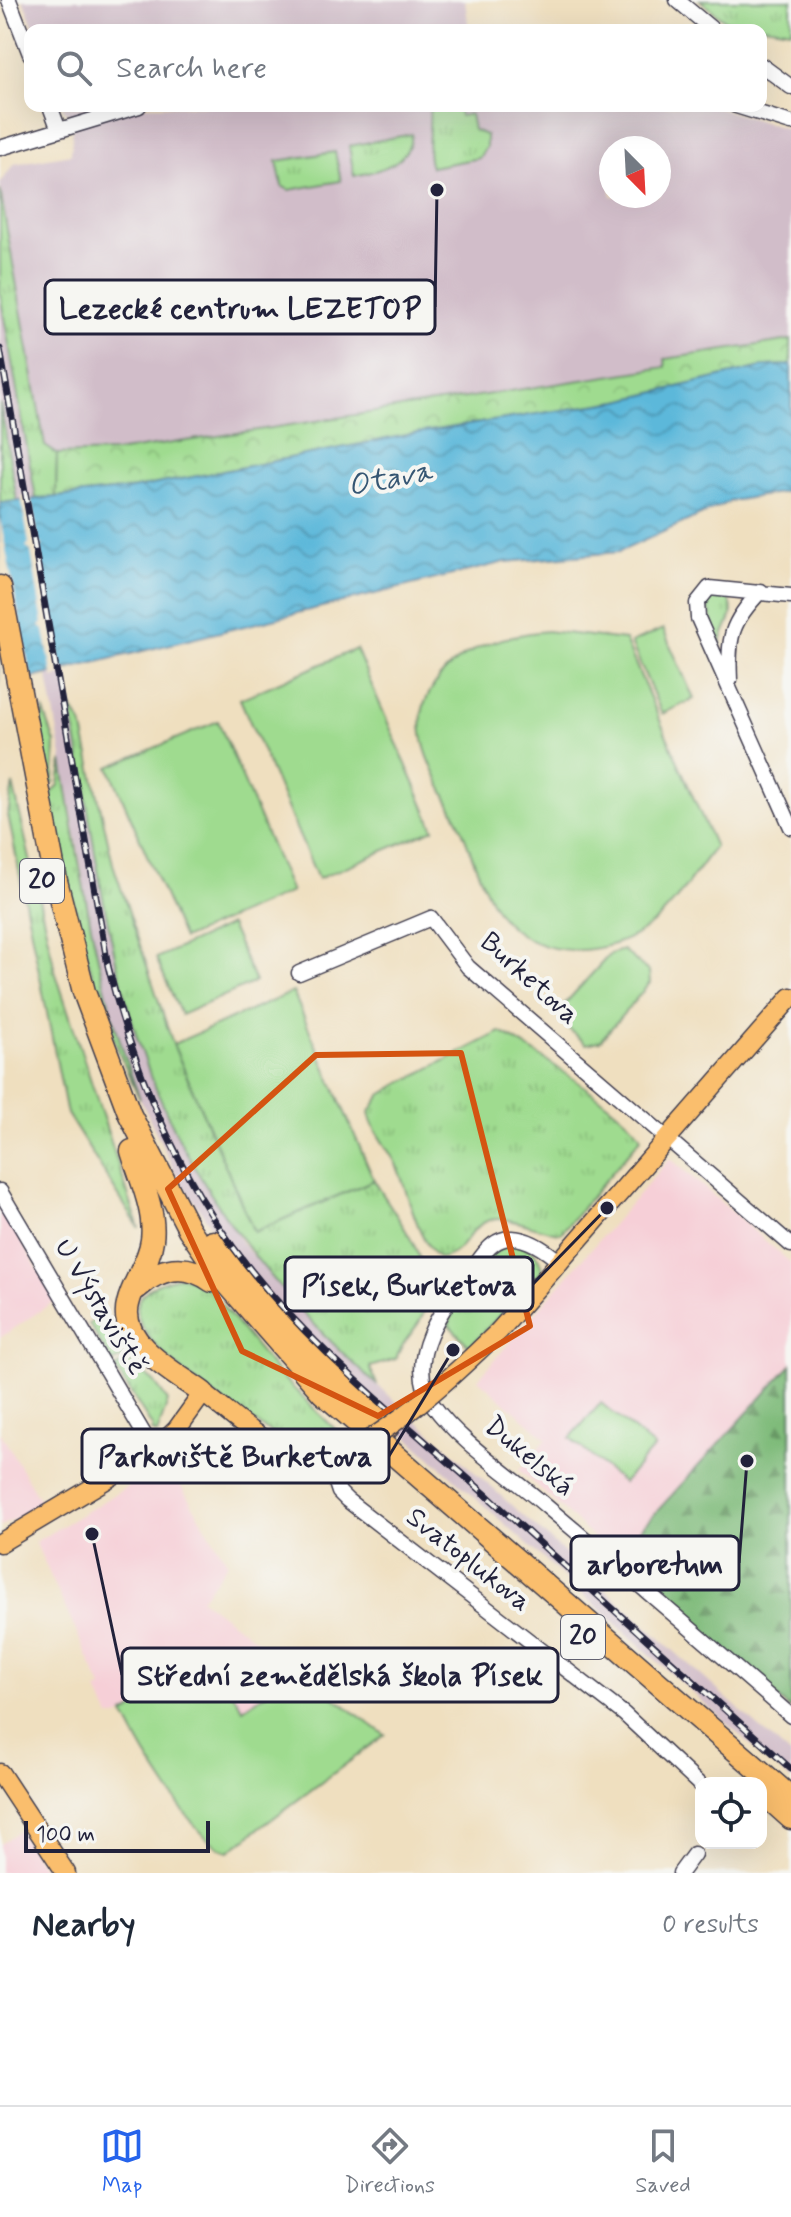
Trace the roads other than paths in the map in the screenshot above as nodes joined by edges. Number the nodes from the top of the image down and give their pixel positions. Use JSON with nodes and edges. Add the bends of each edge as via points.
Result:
{"nodes":[{"id":1,"x":9,"y":0,"type":"edge"},
{"id":2,"x":677,"y":0,"type":"edge"},
{"id":3,"x":706,"y":24,"type":"edge"},
{"id":4,"x":24,"y":39,"type":"edge"},
{"id":5,"x":767,"y":69,"type":"edge"},
{"id":6,"x":791,"y":87,"type":"edge"},
{"id":7,"x":52,"y":112,"type":"edge"},
{"id":8,"x":119,"y":112,"type":"edge"},
{"id":9,"x":755,"y":112,"type":"edge"},
{"id":10,"x":791,"y":123,"type":"edge"},
{"id":11,"x":59,"y":130,"type":"junction"},
{"id":12,"x":0,"y":148,"type":"edge"},
{"id":13,"x":0,"y":587,"type":"edge"},
{"id":14,"x":761,"y":591,"type":"junction"},
{"id":15,"x":791,"y":596,"type":"edge"},
{"id":16,"x":0,"y":670,"type":"edge"},
{"id":17,"x":731,"y":689,"type":"junction"},
{"id":18,"x":19,"y":731,"type":"junction"},
{"id":19,"x":791,"y":827,"type":"edge"},
{"id":20,"x":299,"y":973,"type":"dead end"},
{"id":21,"x":791,"y":997,"type":"edge"},
{"id":22,"x":667,"y":1137,"type":"junction"},
{"id":23,"x":137,"y":1146,"type":"junction"},
{"id":24,"x":0,"y":1191,"type":"edge"},
{"id":25,"x":791,"y":1245,"type":"edge"},
{"id":26,"x":561,"y":1263,"type":"junction"},
{"id":27,"x":212,"y":1281,"type":"junction"},
{"id":28,"x":133,"y":1291,"type":"junction"},
{"id":29,"x":203,"y":1393,"type":"junction"},
{"id":30,"x":388,"y":1427,"type":"junction"},
{"id":31,"x":154,"y":1451,"type":"junction"},
{"id":32,"x":336,"y":1457,"type":"junction"},
{"id":33,"x":0,"y":1543,"type":"edge"},
{"id":34,"x":791,"y":1716,"type":"edge"},
{"id":35,"x":0,"y":1773,"type":"edge"},
{"id":36,"x":744,"y":1777,"type":"edge"},
{"id":37,"x":695,"y":1780,"type":"edge"},
{"id":38,"x":767,"y":1797,"type":"edge"},
{"id":39,"x":791,"y":1798,"type":"edge"},
{"id":40,"x":791,"y":1818,"type":"edge"},
{"id":41,"x":694,"y":1854,"type":"dead end"},
{"id":42,"x":66,"y":1873,"type":"edge"},
{"id":43,"x":680,"y":1873,"type":"edge"}],
"edges":[{"from":1,"to":4,"type":"street"},
{"from":2,"to":3,"type":"street"},
{"from":5,"to":6,"type":"street"},
{"from":7,"to":11,"type":"street"},
{"from":8,"to":11,"type":"street"},
{"from":9,"to":10,"type":"street"},
{"from":11,"to":12,"type":"street"},
{"from":13,"to":18,"type":"highway","number":"20"},
{"from":14,"to":15,"type":"street"},
{"from":14,"to":17,"type":"street","via":[[741,612],[731,633]]},
{"from":14,"to":17,"type":"street","via":[[709,588],[697,603],[698,618]]},
{"from":16,"to":18,"type":"highway","number":"20"},
{"from":17,"to":19,"type":"street"},
{"from":18,"to":23,"type":"highway","number":"20","via":[[72,952]]},
{"from":20,"to":22,"type":"street","name":"Burketova","via":[[431,918],[468,967]]},
{"from":21,"to":22,"type":"main road"},
{"from":22,"to":25,"type":"street"},
{"from":22,"to":26,"type":"main road"},
{"from":23,"to":27,"type":"highway","number":"20","via":[[159,1201]]},
{"from":23,"to":28,"type":"highway","via":[[153,1238]]},
{"from":23,"to":30,"type":"highway","via":[[295,1337]]},
{"from":23,"to":39,"type":"highway","number":"20","via":[[221,1276],[323,1393]]},
{"from":24,"to":31,"type":"street","name":"U Výstaviště"},
{"from":26,"to":30,"type":"main road","bridge":true,"via":[[440,1387]]},
{"from":26,"to":34,"type":"street","name":"Dukelská","via":[[517,1238],[491,1245],[447,1302],[426,1346],[422,1378],[431,1403]]},
{"from":27,"to":28,"type":"highway","via":[[173,1269]]},
{"from":27,"to":36,"type":"highway","number":"20","via":[[316,1400]]},
{"from":28,"to":29,"type":"highway","via":[[127,1318],[133,1334],[144,1349]]},
{"from":29,"to":31,"type":"main road"},
{"from":29,"to":32,"type":"main road","via":[[292,1456]]},
{"from":30,"to":32,"type":"main road","bridge":true},
{"from":31,"to":33,"type":"main road"},
{"from":32,"to":37,"type":"street","name":"Svatoplukova","via":[[339,1492],[347,1500],[624,1714]]},
{"from":35,"to":42,"type":"main road"},
{"from":38,"to":40,"type":"highway"},
{"from":41,"to":43,"type":"street"}]}
